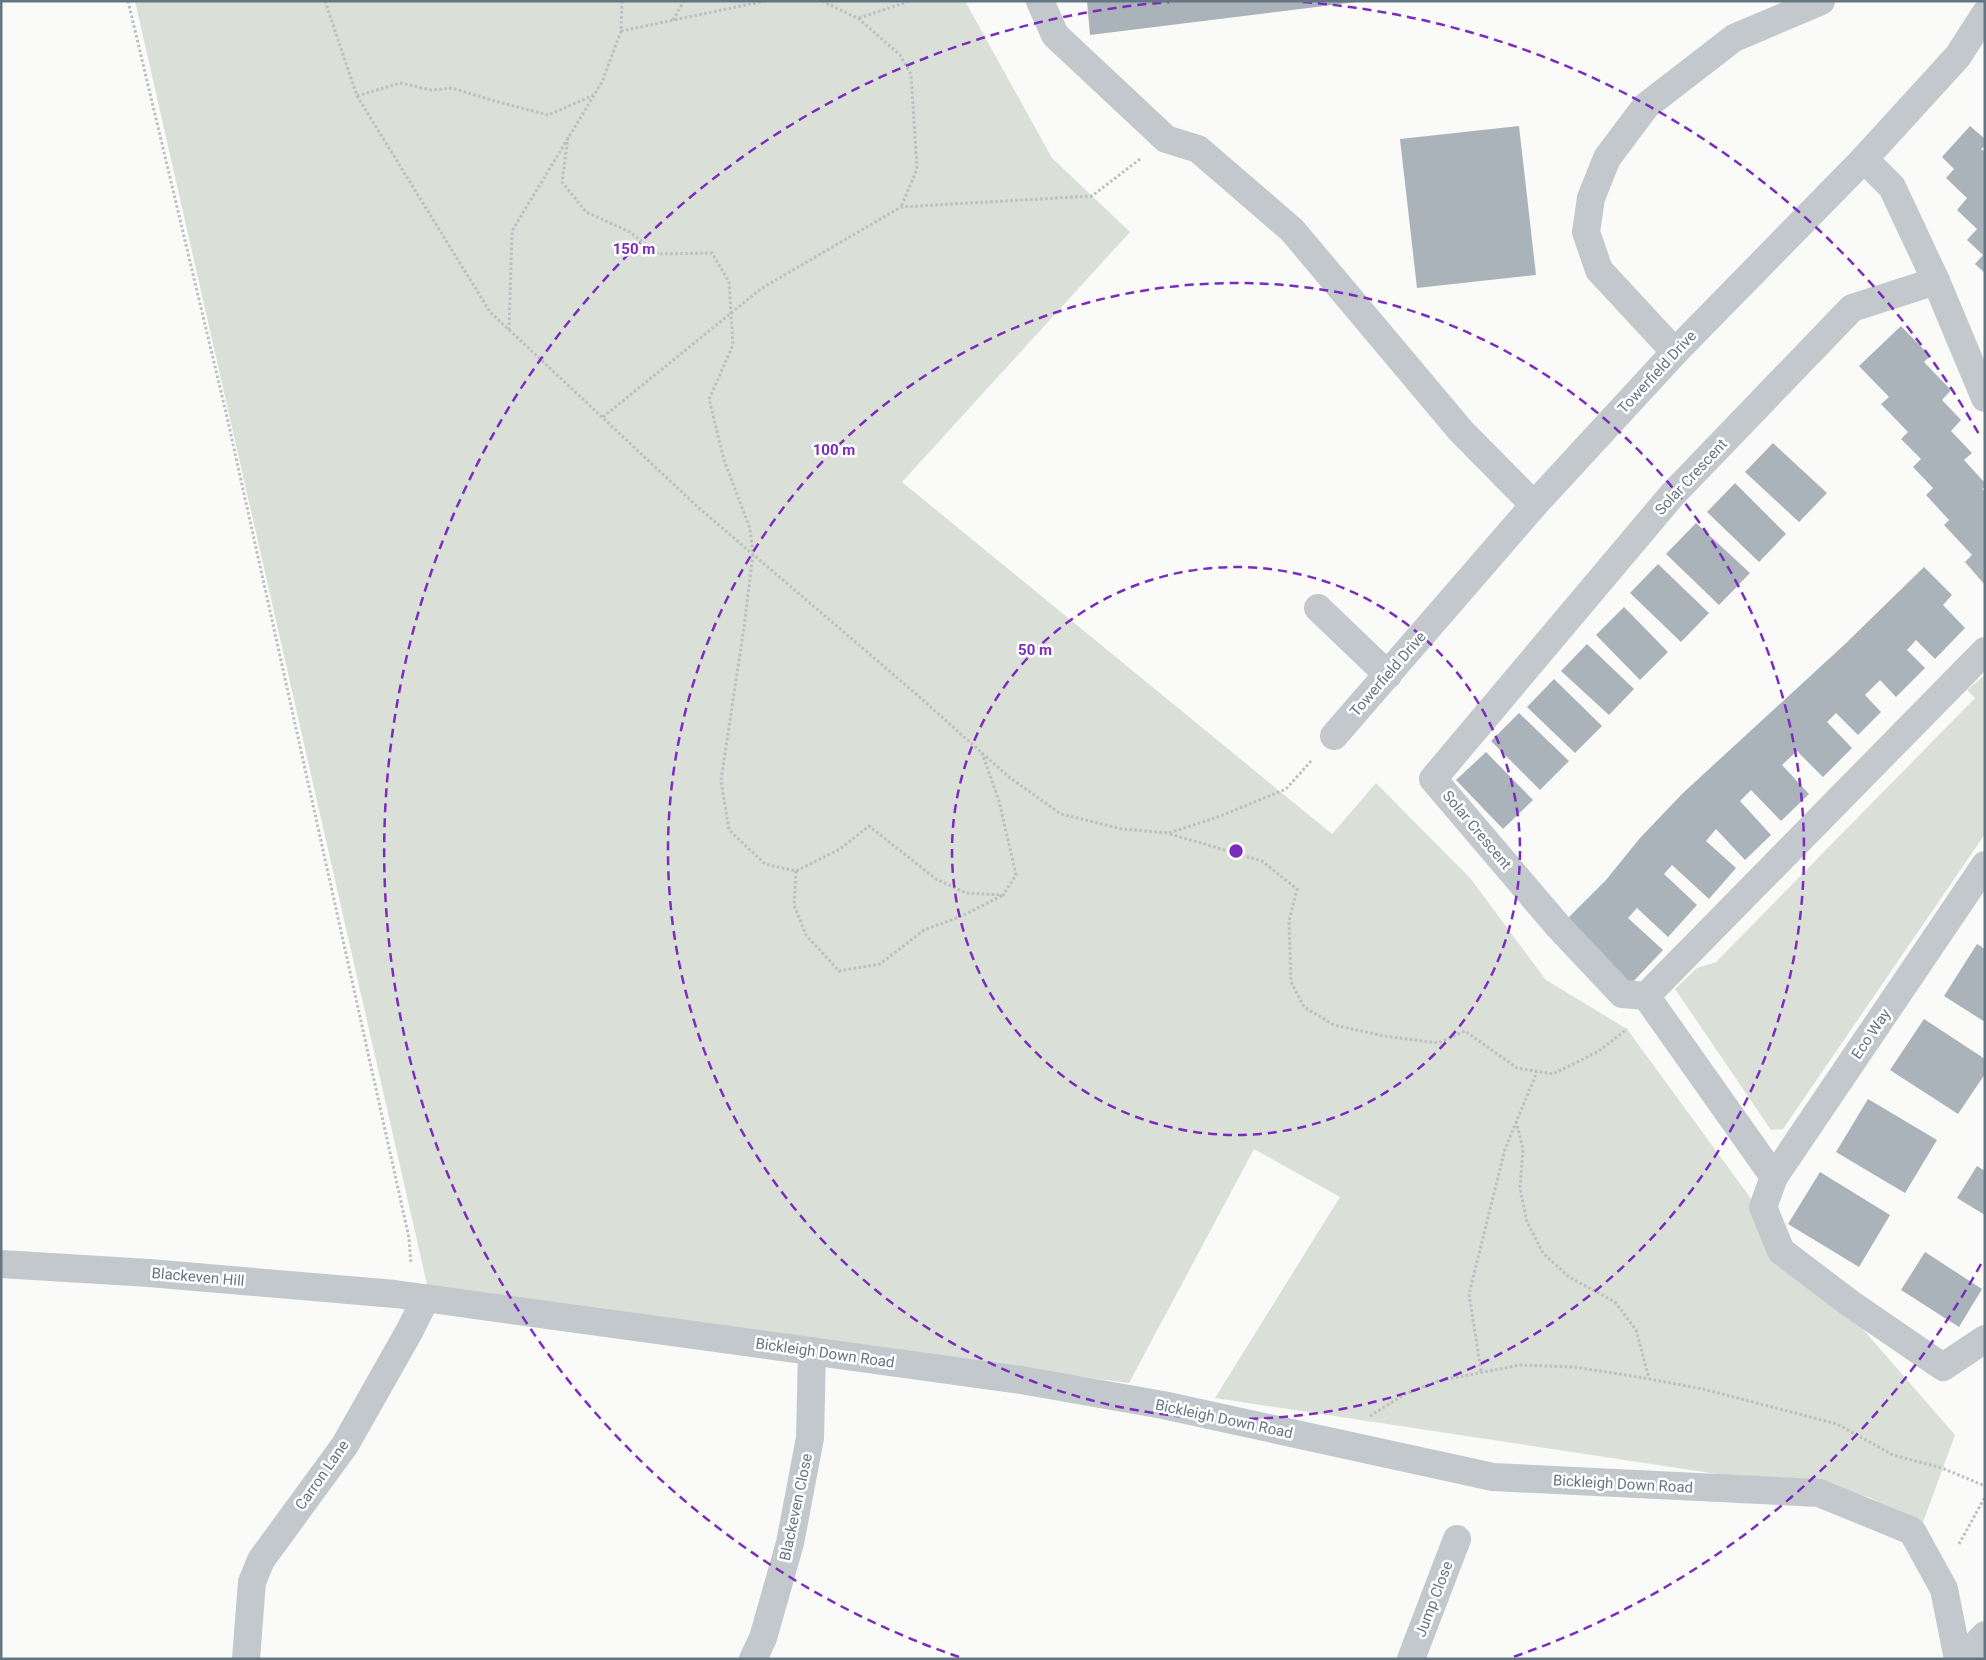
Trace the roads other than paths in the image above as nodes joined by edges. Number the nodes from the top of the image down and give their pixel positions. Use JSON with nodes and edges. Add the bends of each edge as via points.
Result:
{"nodes":[{"id":1,"x":1040,"y":1,"type":"edge"},
{"id":2,"x":1821,"y":1,"type":"edge"},
{"id":3,"x":1985,"y":14,"type":"edge"},
{"id":4,"x":1864,"y":158,"type":"junction"},
{"id":5,"x":1936,"y":281,"type":"junction"},
{"id":6,"x":1674,"y":352,"type":"junction"},
{"id":7,"x":1985,"y":398,"type":"edge"},
{"id":8,"x":1534,"y":505,"type":"junction"},
{"id":9,"x":1318,"y":608,"type":"dead end"},
{"id":10,"x":1985,"y":651,"type":"edge"},
{"id":11,"x":1388,"y":675,"type":"junction"},
{"id":12,"x":1334,"y":736,"type":"road end"},
{"id":13,"x":1985,"y":865,"type":"edge"},
{"id":14,"x":1646,"y":996,"type":"junction"},
{"id":15,"x":1774,"y":1177,"type":"junction"},
{"id":16,"x":1,"y":1264,"type":"edge"},
{"id":17,"x":412,"y":1296,"type":"junction"},
{"id":18,"x":1985,"y":1339,"type":"edge"},
{"id":19,"x":812,"y":1351,"type":"junction"},
{"id":20,"x":1457,"y":1538,"type":"dead end"},
{"id":21,"x":1985,"y":1635,"type":"edge"},
{"id":22,"x":246,"y":1659,"type":"edge"},
{"id":23,"x":753,"y":1659,"type":"edge"},
{"id":24,"x":1411,"y":1659,"type":"edge"},
{"id":25,"x":1958,"y":1659,"type":"edge"},
{"id":26,"x":1962,"y":1659,"type":"edge"}],
"edges":[{"from":1,"to":8,"type":"street","via":[[1055,35],[1166,139],[1198,149],[1292,230],[1461,431]]},
{"from":2,"to":6,"type":"street","via":[[1734,38],[1646,106],[1608,158],[1590,198],[1586,232],[1599,270]]},
{"from":3,"to":4,"type":"street","name":"Towerfield Drive","via":[[1958,56]]},
{"from":4,"to":5,"type":"street","via":[[1892,187]]},
{"from":4,"to":6,"type":"street","name":"Towerfield Drive"},
{"from":5,"to":7,"type":"street"},
{"from":5,"to":14,"type":"street","name":"Solar Crescent","via":[[1852,308],[1672,495],[1433,779],[1558,926],[1622,994]]},
{"from":6,"to":8,"type":"street","name":"Towerfield Drive"},
{"from":8,"to":11,"type":"street","name":"Towerfield Drive"},
{"from":9,"to":11,"type":"street"},
{"from":10,"to":14,"type":"street"},
{"from":11,"to":12,"type":"street","name":"Towerfield Drive"},
{"from":13,"to":15,"type":"street","name":"Eco Way"},
{"from":14,"to":15,"type":"street"},
{"from":15,"to":18,"type":"street","name":"Eco Way","via":[[1763,1206],[1781,1251],[1851,1304],[1943,1366]]},
{"from":16,"to":17,"type":"street","name":"Blackeven Hill","via":[[149,1273]]},
{"from":17,"to":19,"type":"street","name":"Bickleigh Down Road"},
{"from":17,"to":22,"type":"street","name":"Carron Lane","via":[[410,1330],[345,1446],[261,1560],[252,1582]]},
{"from":19,"to":23,"type":"street","name":"Blackeven Close","via":[[810,1438],[805,1467],[790,1543],[763,1638]]},
{"from":19,"to":25,"type":"street","name":"Bickleigh Down Road","via":[[1021,1380],[1162,1405],[1493,1477],[1818,1493],[1912,1531],[1944,1589]]},
{"from":20,"to":24,"type":"street","name":"Jump Close"},
{"from":21,"to":26,"type":"street"}]}
